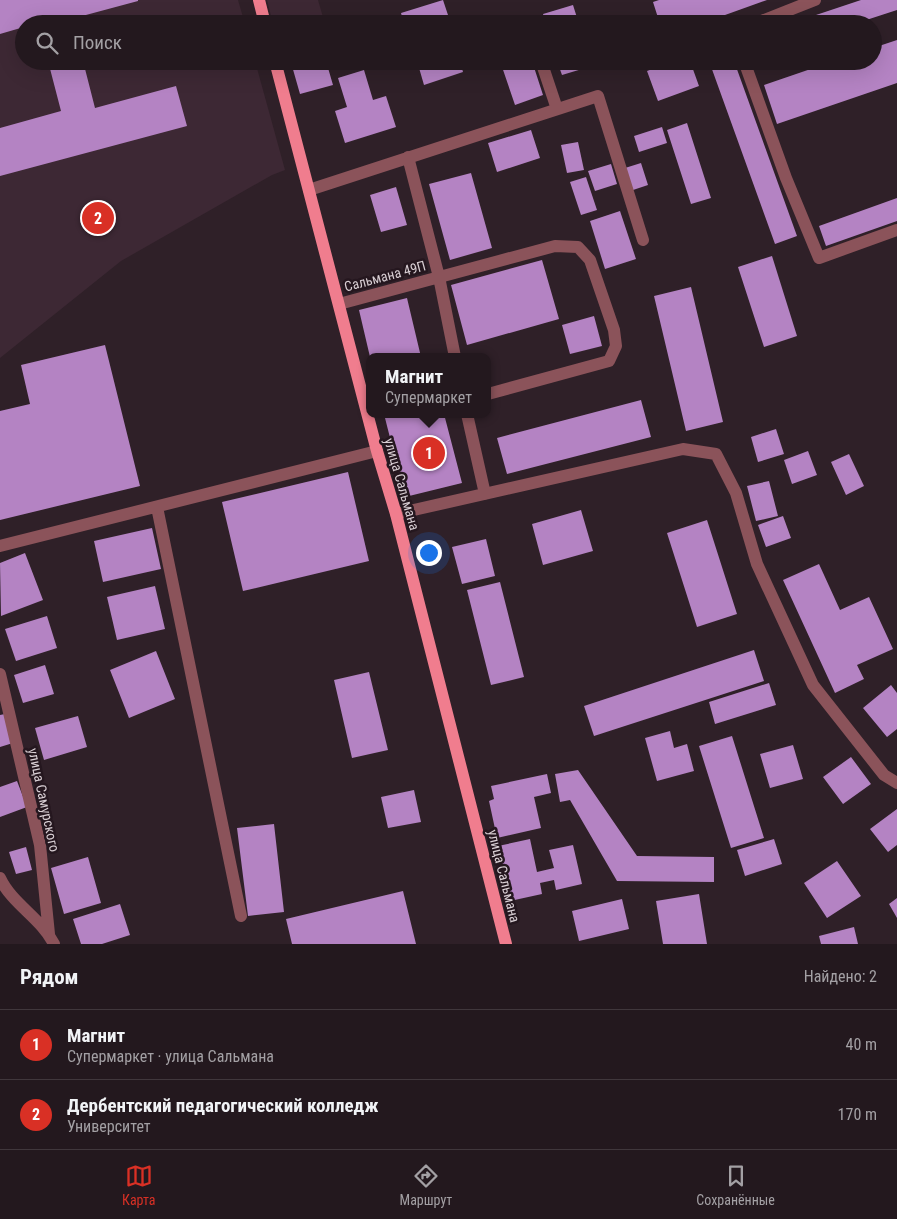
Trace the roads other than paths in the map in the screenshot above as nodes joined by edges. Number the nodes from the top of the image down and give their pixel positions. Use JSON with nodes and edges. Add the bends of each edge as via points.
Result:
{"nodes":[{"id":1,"x":259,"y":0,"type":"edge"},
{"id":2,"x":815,"y":0,"type":"edge"},
{"id":3,"x":263,"y":15,"type":"edge"},
{"id":4,"x":777,"y":15,"type":"edge"},
{"id":5,"x":277,"y":70,"type":"edge"},
{"id":6,"x":544,"y":70,"type":"edge"},
{"id":7,"x":747,"y":70,"type":"edge"},
{"id":8,"x":556,"y":109,"type":"junction"},
{"id":9,"x":408,"y":157,"type":"junction"},
{"id":10,"x":309,"y":190,"type":"junction"},
{"id":11,"x":897,"y":230,"type":"edge"},
{"id":12,"x":643,"y":240,"type":"dead end"},
{"id":13,"x":439,"y":277,"type":"junction"},
{"id":14,"x":339,"y":304,"type":"junction"},
{"id":15,"x":454,"y":353,"type":"edge"},
{"id":16,"x":491,"y":393,"type":"edge"},
{"id":17,"x":366,"y":406,"type":"edge"},
{"id":18,"x":369,"y":418,"type":"edge"},
{"id":19,"x":468,"y":418,"type":"edge"},
{"id":20,"x":378,"y":451,"type":"junction"},
{"id":21,"x":485,"y":494,"type":"junction"},
{"id":22,"x":157,"y":507,"type":"junction"},
{"id":23,"x":396,"y":514,"type":"junction"},
{"id":24,"x":0,"y":546,"type":"edge"},
{"id":25,"x":0,"y":674,"type":"edge"},
{"id":26,"x":897,"y":783,"type":"edge"},
{"id":27,"x":0,"y":878,"type":"edge"},
{"id":28,"x":241,"y":916,"type":"dead end"},
{"id":29,"x":51,"y":939,"type":"edge"},
{"id":30,"x":506,"y":944,"type":"edge"}],
"edges":[{"from":1,"to":3,"type":"main road"},
{"from":2,"to":4,"type":"street"},
{"from":5,"to":10,"type":"main road","name":"улица Сальмана"},
{"from":6,"to":8,"type":"street"},
{"from":7,"to":11,"type":"street","via":[[819,258]]},
{"from":8,"to":9,"type":"street"},
{"from":8,"to":12,"type":"street","via":[[598,96]]},
{"from":9,"to":10,"type":"street"},
{"from":9,"to":13,"type":"street"},
{"from":10,"to":14,"type":"main road","name":"улица Сальмана"},
{"from":13,"to":14,"type":"street","name":"Сальмана 49П"},
{"from":13,"to":15,"type":"street"},
{"from":13,"to":16,"type":"street","name":"Сальмана 49П","via":[[555,246],[578,247],[590,260],[614,330],[616,346],[609,362]]},
{"from":14,"to":17,"type":"main road","name":"улица Сальмана"},
{"from":18,"to":20,"type":"main road","name":"улица Сальмана"},
{"from":19,"to":21,"type":"street"},
{"from":20,"to":22,"type":"street"},
{"from":20,"to":23,"type":"main road","name":"улица Сальмана"},
{"from":21,"to":23,"type":"street"},
{"from":21,"to":26,"type":"street","via":[[683,449],[716,454],[736,493],[757,564],[813,685],[884,775]]},
{"from":22,"to":24,"type":"street"},
{"from":22,"to":28,"type":"street"},
{"from":23,"to":30,"type":"main road","name":"улица Сальмана"},
{"from":25,"to":29,"type":"street","name":"улица Самурского","via":[[40,844]]},
{"from":27,"to":29,"type":"street","name":"улица Самурского","via":[[5,888]]}]}
